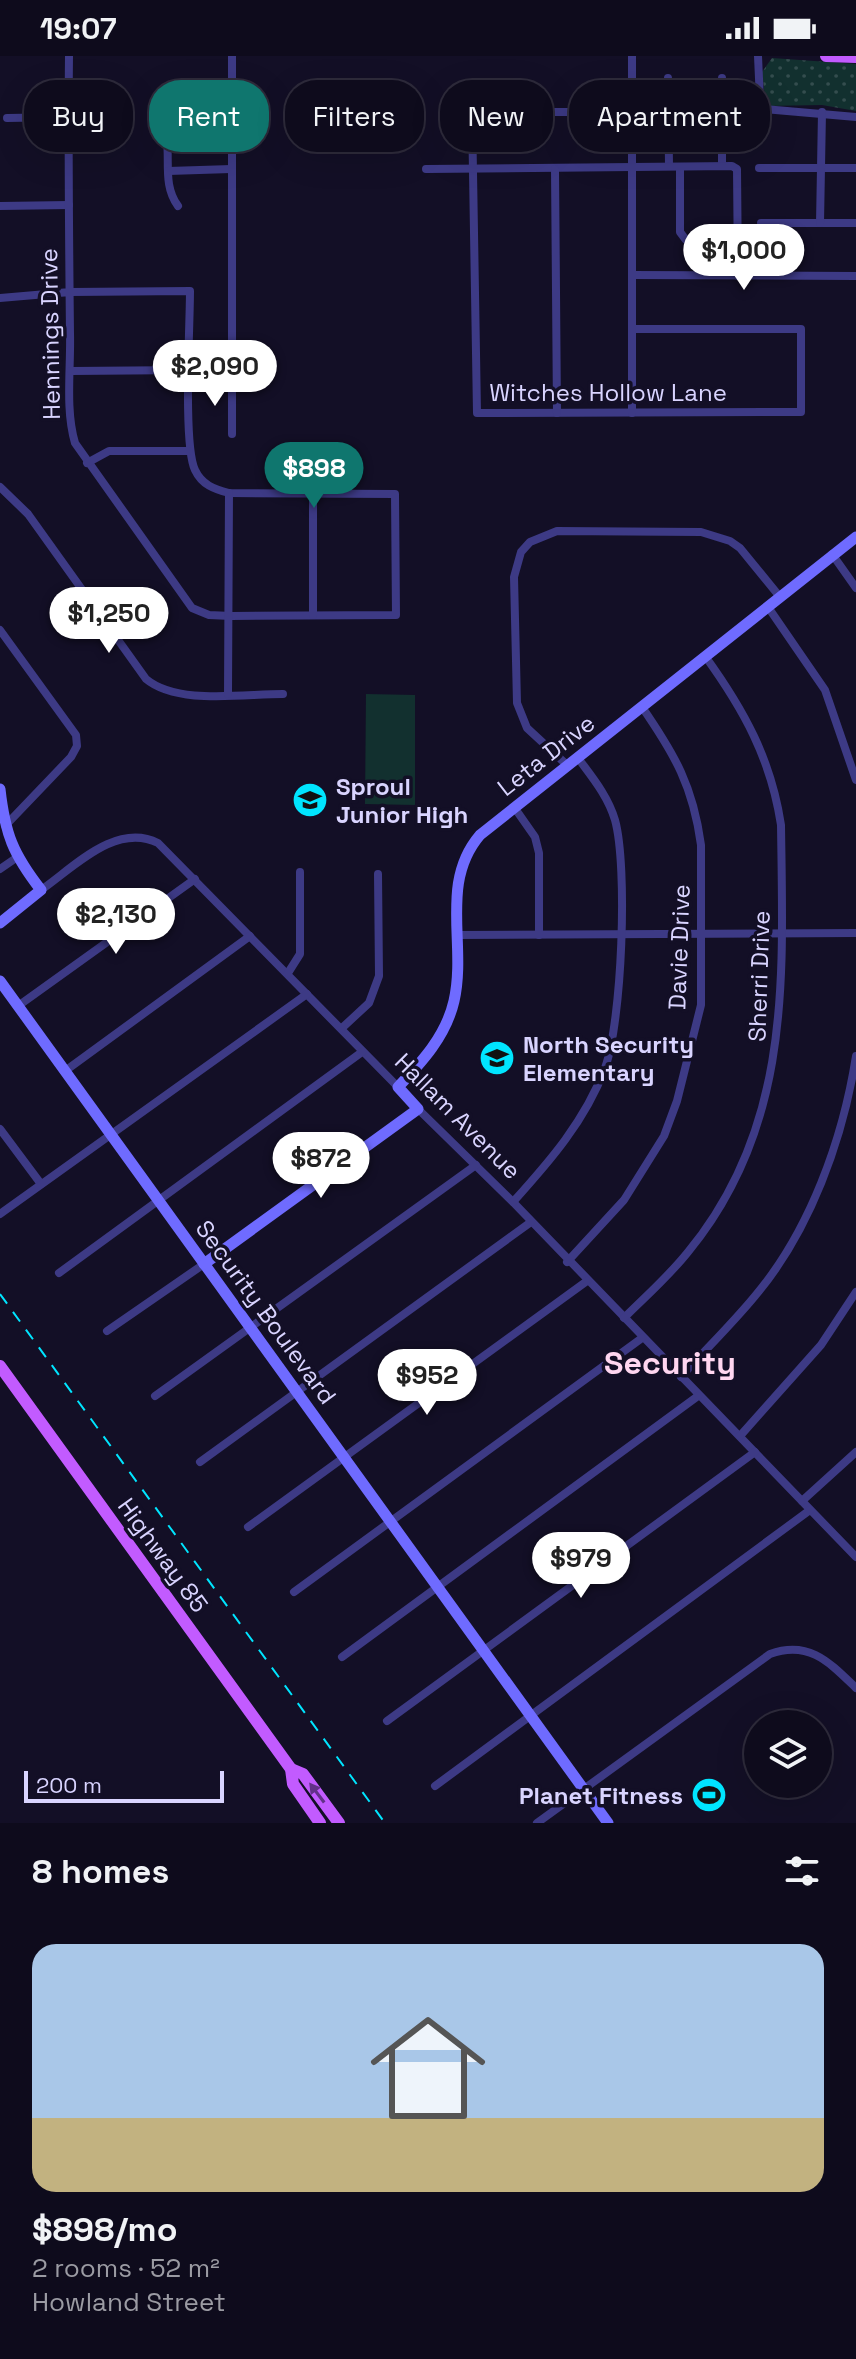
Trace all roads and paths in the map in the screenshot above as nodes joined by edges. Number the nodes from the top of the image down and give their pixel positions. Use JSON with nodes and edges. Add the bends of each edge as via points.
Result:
{"nodes":[{"id":1,"x":69,"y":56,"type":"edge"},
{"id":2,"x":232,"y":56,"type":"edge"},
{"id":3,"x":632,"y":56,"type":"edge"},
{"id":4,"x":758,"y":56,"type":"edge"},
{"id":5,"x":826,"y":56,"type":"edge"},
{"id":6,"x":856,"y":57,"type":"edge"},
{"id":7,"x":69,"y":80,"type":"edge"},
{"id":8,"x":632,"y":80,"type":"edge"},
{"id":9,"x":569,"y":112,"type":"edge"},
{"id":10,"x":822,"y":112,"type":"junction"},
{"id":11,"x":856,"y":117,"type":"edge"},
{"id":12,"x":7,"y":118,"type":"dead end"},
{"id":13,"x":24,"y":118,"type":"edge"},
{"id":14,"x":68,"y":152,"type":"edge"},
{"id":15,"x":168,"y":152,"type":"edge"},
{"id":16,"x":631,"y":152,"type":"edge"},
{"id":17,"x":669,"y":152,"type":"edge"},
{"id":18,"x":722,"y":152,"type":"edge"},
{"id":19,"x":669,"y":166,"type":"junction"},
{"id":20,"x":722,"y":166,"type":"junction"},
{"id":21,"x":680,"y":167,"type":"junction"},
{"id":22,"x":631,"y":168,"type":"junction"},
{"id":23,"x":759,"y":168,"type":"dead end"},
{"id":24,"x":821,"y":168,"type":"junction"},
{"id":25,"x":856,"y":168,"type":"edge"},
{"id":26,"x":231,"y":169,"type":"junction"},
{"id":27,"x":426,"y":169,"type":"dead end"},
{"id":28,"x":475,"y":169,"type":"junction"},
{"id":29,"x":555,"y":169,"type":"junction"},
{"id":30,"x":168,"y":171,"type":"junction"},
{"id":31,"x":69,"y":205,"type":"junction"},
{"id":32,"x":0,"y":206,"type":"edge"},
{"id":33,"x":178,"y":206,"type":"dead end"},
{"id":34,"x":761,"y":223,"type":"dead end"},
{"id":35,"x":820,"y":223,"type":"junction"},
{"id":36,"x":856,"y":223,"type":"edge"},
{"id":37,"x":738,"y":240,"type":"junction"},
{"id":38,"x":632,"y":275,"type":"junction"},
{"id":39,"x":738,"y":276,"type":"junction"},
{"id":40,"x":856,"y":276,"type":"edge"},
{"id":41,"x":70,"y":292,"type":"junction"},
{"id":42,"x":0,"y":298,"type":"edge"},
{"id":43,"x":632,"y":329,"type":"junction"},
{"id":44,"x":190,"y":370,"type":"junction"},
{"id":45,"x":71,"y":371,"type":"junction"},
{"id":46,"x":557,"y":413,"type":"junction"},
{"id":47,"x":632,"y":413,"type":"junction"},
{"id":48,"x":232,"y":434,"type":"dead end"},
{"id":49,"x":189,"y":451,"type":"junction"},
{"id":50,"x":87,"y":463,"type":"junction"},
{"id":51,"x":0,"y":487,"type":"edge"},
{"id":52,"x":229,"y":493,"type":"junction"},
{"id":53,"x":313,"y":494,"type":"junction"},
{"id":54,"x":856,"y":537,"type":"edge"},
{"id":55,"x":832,"y":554,"type":"junction"},
{"id":56,"x":856,"y":588,"type":"edge"},
{"id":57,"x":780,"y":597,"type":"junction"},
{"id":58,"x":768,"y":607,"type":"junction"},
{"id":59,"x":313,"y":615,"type":"junction"},
{"id":60,"x":231,"y":616,"type":"junction"},
{"id":61,"x":0,"y":630,"type":"edge"},
{"id":62,"x":705,"y":656,"type":"junction"},
{"id":63,"x":228,"y":694,"type":"junction"},
{"id":64,"x":283,"y":694,"type":"dead end"},
{"id":65,"x":642,"y":707,"type":"junction"},
{"id":66,"x":578,"y":758,"type":"junction"},
{"id":67,"x":567,"y":765,"type":"junction"},
{"id":68,"x":856,"y":780,"type":"edge"},
{"id":69,"x":0,"y":789,"type":"edge"},
{"id":70,"x":514,"y":807,"type":"junction"},
{"id":71,"x":2,"y":818,"type":"edge"},
{"id":72,"x":16,"y":858,"type":"junction"},
{"id":73,"x":0,"y":869,"type":"edge"},
{"id":74,"x":300,"y":872,"type":"dead end"},
{"id":75,"x":378,"y":874,"type":"dead end"},
{"id":76,"x":195,"y":879,"type":"junction"},
{"id":77,"x":41,"y":890,"type":"junction"},
{"id":78,"x":0,"y":923,"type":"edge"},
{"id":79,"x":856,"y":933,"type":"edge"},
{"id":80,"x":620,"y":934,"type":"junction"},
{"id":81,"x":702,"y":934,"type":"junction"},
{"id":82,"x":782,"y":934,"type":"junction"},
{"id":83,"x":457,"y":935,"type":"junction"},
{"id":84,"x":539,"y":935,"type":"junction"},
{"id":85,"x":250,"y":936,"type":"junction"},
{"id":86,"x":288,"y":973,"type":"junction"},
{"id":87,"x":0,"y":981,"type":"edge"},
{"id":88,"x":307,"y":994,"type":"junction"},
{"id":89,"x":18,"y":1006,"type":"junction"},
{"id":90,"x":342,"y":1028,"type":"junction"},
{"id":91,"x":362,"y":1052,"type":"junction"},
{"id":92,"x":856,"y":1056,"type":"edge"},
{"id":93,"x":65,"y":1071,"type":"junction"},
{"id":94,"x":398,"y":1087,"type":"junction"},
{"id":95,"x":418,"y":1109,"type":"junction"},
{"id":96,"x":0,"y":1129,"type":"edge"},
{"id":97,"x":111,"y":1135,"type":"junction"},
{"id":98,"x":476,"y":1165,"type":"junction"},
{"id":99,"x":41,"y":1184,"type":"junction"},
{"id":100,"x":158,"y":1200,"type":"junction"},
{"id":101,"x":513,"y":1202,"type":"junction"},
{"id":102,"x":0,"y":1214,"type":"edge"},
{"id":103,"x":531,"y":1222,"type":"junction"},
{"id":104,"x":567,"y":1262,"type":"junction"},
{"id":105,"x":204,"y":1264,"type":"junction"},
{"id":106,"x":59,"y":1273,"type":"dead end"},
{"id":107,"x":587,"y":1281,"type":"junction"},
{"id":108,"x":856,"y":1292,"type":"edge"},
{"id":109,"x":624,"y":1318,"type":"junction"},
{"id":110,"x":251,"y":1328,"type":"junction"},
{"id":111,"x":107,"y":1331,"type":"dead end"},
{"id":112,"x":642,"y":1338,"type":"junction"},
{"id":113,"x":0,"y":1366,"type":"edge"},
{"id":114,"x":681,"y":1377,"type":"junction"},
{"id":115,"x":298,"y":1393,"type":"junction"},
{"id":116,"x":155,"y":1396,"type":"dead end"},
{"id":117,"x":698,"y":1396,"type":"junction"},
{"id":118,"x":740,"y":1436,"type":"junction"},
{"id":119,"x":755,"y":1452,"type":"junction"},
{"id":120,"x":856,"y":1452,"type":"edge"},
{"id":121,"x":344,"y":1458,"type":"junction"},
{"id":122,"x":200,"y":1462,"type":"dead end"},
{"id":123,"x":802,"y":1501,"type":"junction"},
{"id":124,"x":810,"y":1510,"type":"junction"},
{"id":125,"x":391,"y":1522,"type":"junction"},
{"id":126,"x":248,"y":1527,"type":"dead end"},
{"id":127,"x":856,"y":1557,"type":"edge"},
{"id":128,"x":438,"y":1587,"type":"junction"},
{"id":129,"x":294,"y":1592,"type":"dead end"},
{"id":130,"x":484,"y":1652,"type":"junction"},
{"id":131,"x":342,"y":1657,"type":"dead end"},
{"id":132,"x":856,"y":1688,"type":"edge"},
{"id":133,"x":529,"y":1714,"type":"junction"},
{"id":134,"x":387,"y":1721,"type":"dead end"},
{"id":135,"x":291,"y":1769,"type":"junction"},
{"id":136,"x":435,"y":1786,"type":"dead end"},
{"id":137,"x":584,"y":1789,"type":"junction"},
{"id":138,"x":320,"y":1823,"type":"edge"},
{"id":139,"x":339,"y":1823,"type":"edge"},
{"id":140,"x":537,"y":1823,"type":"edge"},
{"id":141,"x":608,"y":1823,"type":"edge"}],
"edges":[{"from":1,"to":7,"type":"street","name":"Hennings Drive"},
{"from":2,"to":26,"type":"street"},
{"from":3,"to":8,"type":"street"},
{"from":4,"to":10,"type":"street","via":[[764,109]]},
{"from":5,"to":6,"type":"main road"},
{"from":9,"to":28,"type":"street","name":"Witches Hollow Lane","via":[[472,112]]},
{"from":10,"to":11,"type":"street"},
{"from":10,"to":24,"type":"street"},
{"from":12,"to":13,"type":"street"},
{"from":14,"to":31,"type":"street","name":"Hennings Drive"},
{"from":15,"to":30,"type":"street"},
{"from":16,"to":22,"type":"street"},
{"from":17,"to":19,"type":"street"},
{"from":18,"to":20,"type":"street"},
{"from":19,"to":21,"type":"street"},
{"from":19,"to":22,"type":"street"},
{"from":20,"to":21,"type":"street"},
{"from":20,"to":37,"type":"street","via":[[737,169]]},
{"from":21,"to":37,"type":"street","via":[[680,232],[686,240]]},
{"from":22,"to":29,"type":"street"},
{"from":22,"to":38,"type":"street"},
{"from":23,"to":24,"type":"street"},
{"from":24,"to":25,"type":"street"},
{"from":24,"to":35,"type":"street"},
{"from":26,"to":30,"type":"street"},
{"from":26,"to":48,"type":"street"},
{"from":27,"to":28,"type":"street"},
{"from":28,"to":29,"type":"street"},
{"from":28,"to":46,"type":"street","name":"Witches Hollow Lane","via":[[477,413]]},
{"from":29,"to":46,"type":"street"},
{"from":30,"to":33,"type":"street","via":[[168,192]]},
{"from":31,"to":32,"type":"street"},
{"from":31,"to":41,"type":"street","name":"Hennings Drive"},
{"from":34,"to":35,"type":"street"},
{"from":35,"to":36,"type":"street"},
{"from":37,"to":39,"type":"street"},
{"from":38,"to":39,"type":"street"},
{"from":38,"to":43,"type":"street"},
{"from":39,"to":40,"type":"street"},
{"from":41,"to":42,"type":"street"},
{"from":41,"to":44,"type":"street","via":[[190,291]]},
{"from":41,"to":45,"type":"street","name":"Hennings Drive"},
{"from":43,"to":47,"type":"street"},
{"from":43,"to":47,"type":"street","name":"Witches Hollow Lane","via":[[801,329],[801,412]]},
{"from":44,"to":45,"type":"street"},
{"from":44,"to":49,"type":"street"},
{"from":45,"to":50,"type":"street","name":"Hennings Drive","via":[[70,427]]},
{"from":46,"to":47,"type":"street","name":"Witches Hollow Lane"},
{"from":49,"to":50,"type":"street","via":[[109,451]]},
{"from":49,"to":52,"type":"street","via":[[200,479]]},
{"from":50,"to":60,"type":"street","name":"Hennings Drive","via":[[192,608]]},
{"from":51,"to":63,"type":"street","via":[[28,514],[146,679],[175,694]]},
{"from":52,"to":53,"type":"street"},
{"from":52,"to":60,"type":"street"},
{"from":53,"to":59,"type":"street"},
{"from":53,"to":59,"type":"street","name":"Hennings Drive","via":[[395,494],[396,615]]},
{"from":54,"to":55,"type":"street","name":"Leta Drive"},
{"from":55,"to":56,"type":"street"},
{"from":55,"to":57,"type":"street","name":"Leta Drive"},
{"from":57,"to":58,"type":"street","name":"Leta Drive"},
{"from":57,"to":67,"type":"street","via":[[740,548],[716,535],[557,531],[530,542],[521,552],[514,577],[517,703],[536,740]]},
{"from":58,"to":62,"type":"street","name":"Leta Drive"},
{"from":58,"to":68,"type":"street","via":[[825,690]]},
{"from":59,"to":60,"type":"street","name":"Hennings Drive"},
{"from":60,"to":63,"type":"street"},
{"from":61,"to":71,"type":"street","via":[[76,735],[77,746]]},
{"from":62,"to":65,"type":"street","name":"Leta Drive"},
{"from":62,"to":82,"type":"street","name":"Sherri Drive","via":[[738,701],[767,763],[781,825]]},
{"from":63,"to":64,"type":"street"},
{"from":65,"to":66,"type":"street","name":"Leta Drive"},
{"from":65,"to":81,"type":"street","name":"Davie Drive","via":[[675,754],[692,793],[701,845]]},
{"from":66,"to":67,"type":"street","name":"Leta Drive"},
{"from":66,"to":80,"type":"street","via":[[602,790],[615,821]]},
{"from":67,"to":70,"type":"street","name":"Leta Drive"},
{"from":69,"to":71,"type":"street"},
{"from":70,"to":83,"type":"street","name":"Leta Drive","via":[[480,835],[461,861]]},
{"from":70,"to":84,"type":"street","via":[[535,837],[539,853]]},
{"from":71,"to":72,"type":"street"},
{"from":72,"to":73,"type":"street"},
{"from":72,"to":77,"type":"street"},
{"from":74,"to":86,"type":"street","via":[[300,954]]},
{"from":75,"to":90,"type":"street","via":[[379,976],[369,1003]]},
{"from":76,"to":77,"type":"street","name":"Hallam Avenue","via":[[158,843],[132,835],[116,839]]},
{"from":76,"to":85,"type":"street","name":"Hallam Avenue"},
{"from":76,"to":89,"type":"street"},
{"from":77,"to":78,"type":"street","name":"Hallam Avenue"},
{"from":79,"to":82,"type":"street"},
{"from":80,"to":81,"type":"street"},
{"from":80,"to":84,"type":"street"},
{"from":80,"to":101,"type":"street","via":[[618,1013],[606,1066],[563,1147]]},
{"from":81,"to":82,"type":"street"},
{"from":81,"to":104,"type":"street","name":"Davie Drive","via":[[701,1005],[664,1136],[624,1200]]},
{"from":82,"to":109,"type":"street","name":"Sherri Drive","via":[[781,1012],[773,1071],[749,1148],[689,1252]]},
{"from":83,"to":84,"type":"street"},
{"from":83,"to":94,"type":"street","name":"Leta Drive","via":[[457,982],[450,1014],[433,1047]]},
{"from":85,"to":86,"type":"street","name":"Hallam Avenue"},
{"from":85,"to":93,"type":"street"},
{"from":86,"to":88,"type":"street","name":"Hallam Avenue"},
{"from":87,"to":89,"type":"street","name":"Security Boulevard"},
{"from":88,"to":90,"type":"street","name":"Hallam Avenue"},
{"from":88,"to":97,"type":"street"},
{"from":89,"to":93,"type":"street","name":"Security Boulevard"},
{"from":90,"to":91,"type":"street","name":"Hallam Avenue"},
{"from":91,"to":94,"type":"street","name":"Hallam Avenue"},
{"from":91,"to":100,"type":"street"},
{"from":92,"to":114,"type":"street","via":[[841,1126],[804,1219],[757,1294]]},
{"from":93,"to":97,"type":"street","name":"Security Boulevard"},
{"from":94,"to":95,"type":"street","name":"Hallam Avenue"},
{"from":95,"to":98,"type":"street","name":"Hallam Avenue"},
{"from":95,"to":105,"type":"street"},
{"from":96,"to":99,"type":"street"},
{"from":97,"to":99,"type":"street"},
{"from":97,"to":100,"type":"street","name":"Security Boulevard"},
{"from":98,"to":101,"type":"street","name":"Hallam Avenue"},
{"from":98,"to":110,"type":"street"},
{"from":99,"to":102,"type":"street"},
{"from":100,"to":105,"type":"street","name":"Security Boulevard"},
{"from":100,"to":106,"type":"street"},
{"from":101,"to":103,"type":"street","name":"Hallam Avenue"},
{"from":103,"to":104,"type":"street","name":"Hallam Avenue"},
{"from":103,"to":115,"type":"street"},
{"from":104,"to":107,"type":"street","name":"Hallam Avenue"},
{"from":105,"to":110,"type":"street","name":"Security Boulevard"},
{"from":105,"to":111,"type":"street"},
{"from":107,"to":109,"type":"street","name":"Hallam Avenue"},
{"from":107,"to":121,"type":"street"},
{"from":108,"to":118,"type":"street","via":[[821,1345]]},
{"from":109,"to":112,"type":"street","name":"Hallam Avenue"},
{"from":110,"to":115,"type":"street","name":"Security Boulevard"},
{"from":110,"to":116,"type":"street"},
{"from":112,"to":114,"type":"street","name":"Hallam Avenue"},
{"from":112,"to":125,"type":"street"},
{"from":113,"to":135,"type":"main road","name":"Highway 85"},
{"from":114,"to":117,"type":"street","name":"Hallam Avenue"},
{"from":115,"to":121,"type":"street","name":"Security Boulevard"},
{"from":115,"to":122,"type":"street"},
{"from":117,"to":118,"type":"street","name":"Hallam Avenue"},
{"from":117,"to":128,"type":"street"},
{"from":118,"to":119,"type":"street","name":"Hallam Avenue"},
{"from":119,"to":123,"type":"street","name":"Hallam Avenue"},
{"from":119,"to":130,"type":"street"},
{"from":120,"to":123,"type":"street"},
{"from":121,"to":125,"type":"street","name":"Security Boulevard"},
{"from":121,"to":126,"type":"street"},
{"from":123,"to":124,"type":"street","name":"Hallam Avenue"},
{"from":124,"to":127,"type":"street","name":"Hallam Avenue"},
{"from":124,"to":133,"type":"street"},
{"from":125,"to":128,"type":"street","name":"Security Boulevard"},
{"from":125,"to":129,"type":"street"},
{"from":128,"to":130,"type":"street","name":"Security Boulevard"},
{"from":128,"to":131,"type":"street"},
{"from":130,"to":133,"type":"street","name":"Security Boulevard"},
{"from":130,"to":134,"type":"street"},
{"from":132,"to":137,"type":"street","via":[[815,1653],[786,1649],[770,1654]]},
{"from":133,"to":136,"type":"street"},
{"from":133,"to":137,"type":"street","name":"Security Boulevard"},
{"from":135,"to":138,"type":"main road","name":"Highway 85","via":[[293,1784]]},
{"from":139,"to":135,"type":"main road","name":"Highway 85","one_way":true,"via":[[303,1774]]},
{"from":137,"to":140,"type":"street"},
{"from":137,"to":141,"type":"street","name":"Security Boulevard"}]}
